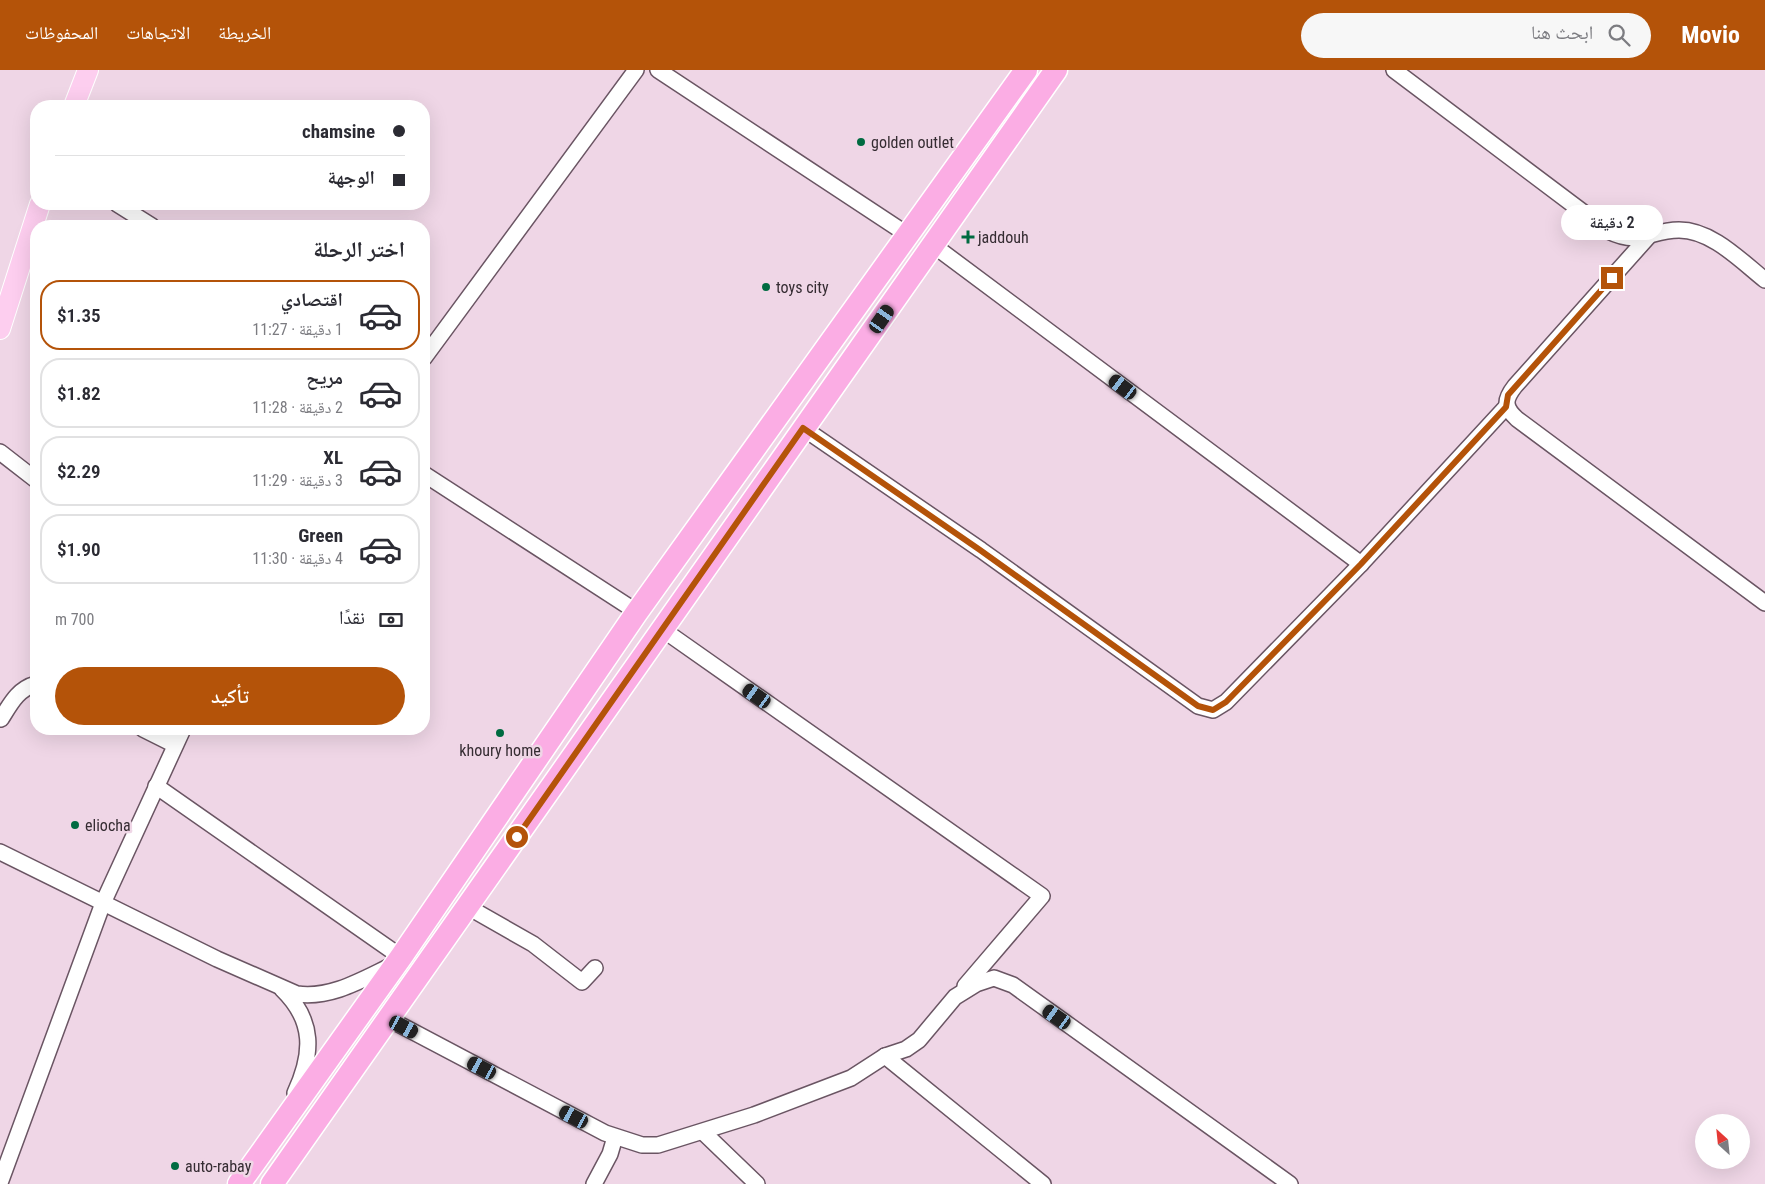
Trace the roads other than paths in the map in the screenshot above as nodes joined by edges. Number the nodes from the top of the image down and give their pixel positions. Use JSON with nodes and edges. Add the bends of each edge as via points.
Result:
{"nodes":[{"id":1,"x":88,"y":70,"type":"edge"},
{"id":2,"x":636,"y":70,"type":"edge"},
{"id":3,"x":658,"y":70,"type":"edge"},
{"id":4,"x":1026,"y":70,"type":"edge"},
{"id":5,"x":1056,"y":70,"type":"edge"},
{"id":6,"x":1394,"y":70,"type":"edge"},
{"id":7,"x":76,"y":100,"type":"edge"},
{"id":8,"x":127,"y":210,"type":"edge"},
{"id":9,"x":142,"y":220,"type":"edge"},
{"id":10,"x":30,"y":235,"type":"edge"},
{"id":11,"x":908,"y":236,"type":"junction"},
{"id":12,"x":1648,"y":237,"type":"junction"},
{"id":13,"x":933,"y":245,"type":"junction"},
{"id":14,"x":1765,"y":280,"type":"edge"},
{"id":15,"x":0,"y":329,"type":"edge"},
{"id":16,"x":430,"y":350,"type":"edge"},
{"id":17,"x":1506,"y":407,"type":"junction"},
{"id":18,"x":803,"y":428,"type":"junction"},
{"id":19,"x":0,"y":452,"type":"edge"},
{"id":20,"x":30,"y":475,"type":"edge"},
{"id":21,"x":430,"y":478,"type":"edge"},
{"id":22,"x":1361,"y":564,"type":"junction"},
{"id":23,"x":1765,"y":603,"type":"edge"},
{"id":24,"x":637,"y":612,"type":"junction"},
{"id":25,"x":662,"y":629,"type":"junction"},
{"id":26,"x":30,"y":687,"type":"edge"},
{"id":27,"x":2,"y":718,"type":"dead end"},
{"id":28,"x":155,"y":735,"type":"edge"},
{"id":29,"x":180,"y":735,"type":"edge"},
{"id":30,"x":175,"y":745,"type":"junction"},
{"id":31,"x":156,"y":786,"type":"junction"},
{"id":32,"x":0,"y":852,"type":"edge"},
{"id":33,"x":103,"y":903,"type":"junction"},
{"id":34,"x":468,"y":906,"type":"junction"},
{"id":35,"x":398,"y":960,"type":"junction"},
{"id":36,"x":595,"y":968,"type":"dead end"},
{"id":37,"x":280,"y":988,"type":"junction"},
{"id":38,"x":955,"y":997,"type":"junction"},
{"id":39,"x":389,"y":1019,"type":"junction"},
{"id":40,"x":885,"y":1056,"type":"junction"},
{"id":41,"x":277,"y":1130,"type":"junction"},
{"id":42,"x":703,"y":1132,"type":"junction"},
{"id":43,"x":615,"y":1137,"type":"junction"},
{"id":44,"x":279,"y":1182,"type":"edge"},
{"id":45,"x":0,"y":1183,"type":"edge"},
{"id":46,"x":238,"y":1184,"type":"edge"},
{"id":47,"x":594,"y":1184,"type":"edge"},
{"id":48,"x":757,"y":1184,"type":"edge"},
{"id":49,"x":1044,"y":1184,"type":"edge"},
{"id":50,"x":1290,"y":1184,"type":"edge"}],
"edges":[{"from":1,"to":7,"type":"main road"},
{"from":2,"to":16,"type":"street"},
{"from":3,"to":11,"type":"street"},
{"from":4,"to":11,"type":"highway"},
{"from":5,"to":13,"type":"highway"},
{"from":6,"to":12,"type":"street","via":[[1608,231],[1626,238]]},
{"from":8,"to":9,"type":"street"},
{"from":10,"to":15,"type":"main road"},
{"from":11,"to":24,"type":"highway"},
{"from":12,"to":14,"type":"street","via":[[1679,230],[1692,232],[1724,248]]},
{"from":12,"to":17,"type":"street","via":[[1512,391]]},
{"from":13,"to":18,"type":"highway"},
{"from":13,"to":22,"type":"street"},
{"from":17,"to":22,"type":"street"},
{"from":17,"to":23,"type":"street","via":[[1517,419]]},
{"from":18,"to":22,"type":"street","via":[[1205,709],[1213,710],[1226,702]]},
{"from":18,"to":25,"type":"highway"},
{"from":19,"to":20,"type":"street"},
{"from":21,"to":24,"type":"street"},
{"from":24,"to":35,"type":"highway"},
{"from":25,"to":34,"type":"highway"},
{"from":25,"to":38,"type":"street","via":[[1042,896]]},
{"from":26,"to":27,"type":"street","via":[[13,700]]},
{"from":28,"to":30,"type":"street"},
{"from":29,"to":30,"type":"street"},
{"from":30,"to":31,"type":"street"},
{"from":31,"to":33,"type":"street"},
{"from":31,"to":35,"type":"street"},
{"from":32,"to":33,"type":"street"},
{"from":33,"to":37,"type":"street"},
{"from":33,"to":45,"type":"street"},
{"from":34,"to":36,"type":"street","via":[[533,944],[582,982]]},
{"from":34,"to":39,"type":"highway"},
{"from":35,"to":37,"type":"street","via":[[322,994],[304,995]]},
{"from":35,"to":41,"type":"highway"},
{"from":37,"to":41,"type":"street","via":[[303,1017],[308,1048],[302,1078]]},
{"from":38,"to":40,"type":"street","via":[[919,1040],[906,1050]]},
{"from":38,"to":50,"type":"street","via":[[986,979],[994,978],[1013,985]]},
{"from":39,"to":43,"type":"street"},
{"from":39,"to":44,"type":"highway"},
{"from":40,"to":42,"type":"street","via":[[851,1078]]},
{"from":40,"to":49,"type":"street"},
{"from":41,"to":46,"type":"highway"},
{"from":42,"to":43,"type":"street","via":[[658,1145],[642,1145]]},
{"from":42,"to":48,"type":"street"},
{"from":43,"to":47,"type":"street"}]}
